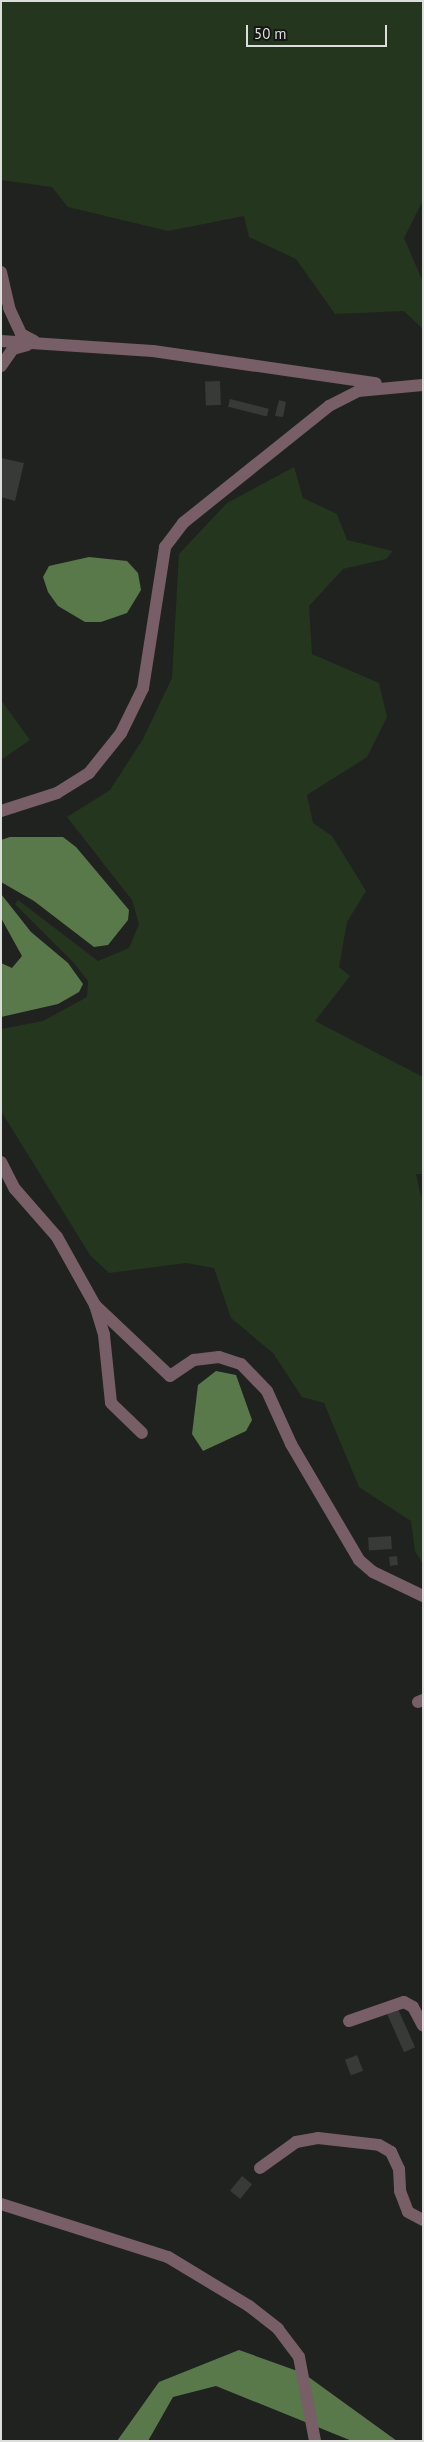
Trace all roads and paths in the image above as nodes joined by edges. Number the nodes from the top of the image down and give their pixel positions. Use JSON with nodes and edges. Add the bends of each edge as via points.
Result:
{"nodes":[{"id":1,"x":1,"y":272,"type":"edge"},
{"id":2,"x":1,"y":341,"type":"edge"},
{"id":3,"x":37,"y":342,"type":"junction"},
{"id":4,"x":1,"y":366,"type":"edge"},
{"id":5,"x":394,"y":385,"type":"junction"},
{"id":6,"x":423,"y":385,"type":"edge"},
{"id":7,"x":1,"y":811,"type":"edge"},
{"id":8,"x":1,"y":1162,"type":"edge"},
{"id":9,"x":95,"y":1305,"type":"junction"},
{"id":10,"x":142,"y":1433,"type":"dead end"},
{"id":11,"x":423,"y":1596,"type":"edge"},
{"id":12,"x":349,"y":2021,"type":"dead end"},
{"id":13,"x":423,"y":2026,"type":"edge"},
{"id":14,"x":260,"y":2168,"type":"dead end"},
{"id":15,"x":1,"y":2204,"type":"edge"},
{"id":16,"x":423,"y":2220,"type":"edge"},
{"id":17,"x":315,"y":2441,"type":"edge"}],
"edges":[{"from":1,"to":3,"type":"street","via":[[9,308],[21,334]]},
{"from":2,"to":3,"type":"street"},
{"from":3,"to":4,"type":"street","via":[[13,349]]},
{"from":3,"to":5,"type":"street","via":[[153,351]]},
{"from":5,"to":6,"type":"street"},
{"from":5,"to":7,"type":"street","via":[[358,391],[329,406],[183,523],[165,547],[144,688],[121,733],[89,773],[57,793]]},
{"from":8,"to":9,"type":"street","via":[[15,1189],[57,1237]]},
{"from":9,"to":10,"type":"street","via":[[104,1335],[110,1403]]},
{"from":9,"to":11,"type":"street","via":[[170,1376],[194,1360],[220,1357],[242,1364],[267,1390],[291,1444],[359,1560],[372,1572]]},
{"from":12,"to":13,"type":"street","via":[[404,2002],[414,2007]]},
{"from":14,"to":16,"type":"street","via":[[296,2142],[318,2138],[379,2145],[391,2152],[399,2169],[400,2191],[408,2212]]},
{"from":15,"to":17,"type":"street","via":[[168,2257],[249,2306],[278,2329],[299,2357]]}]}
